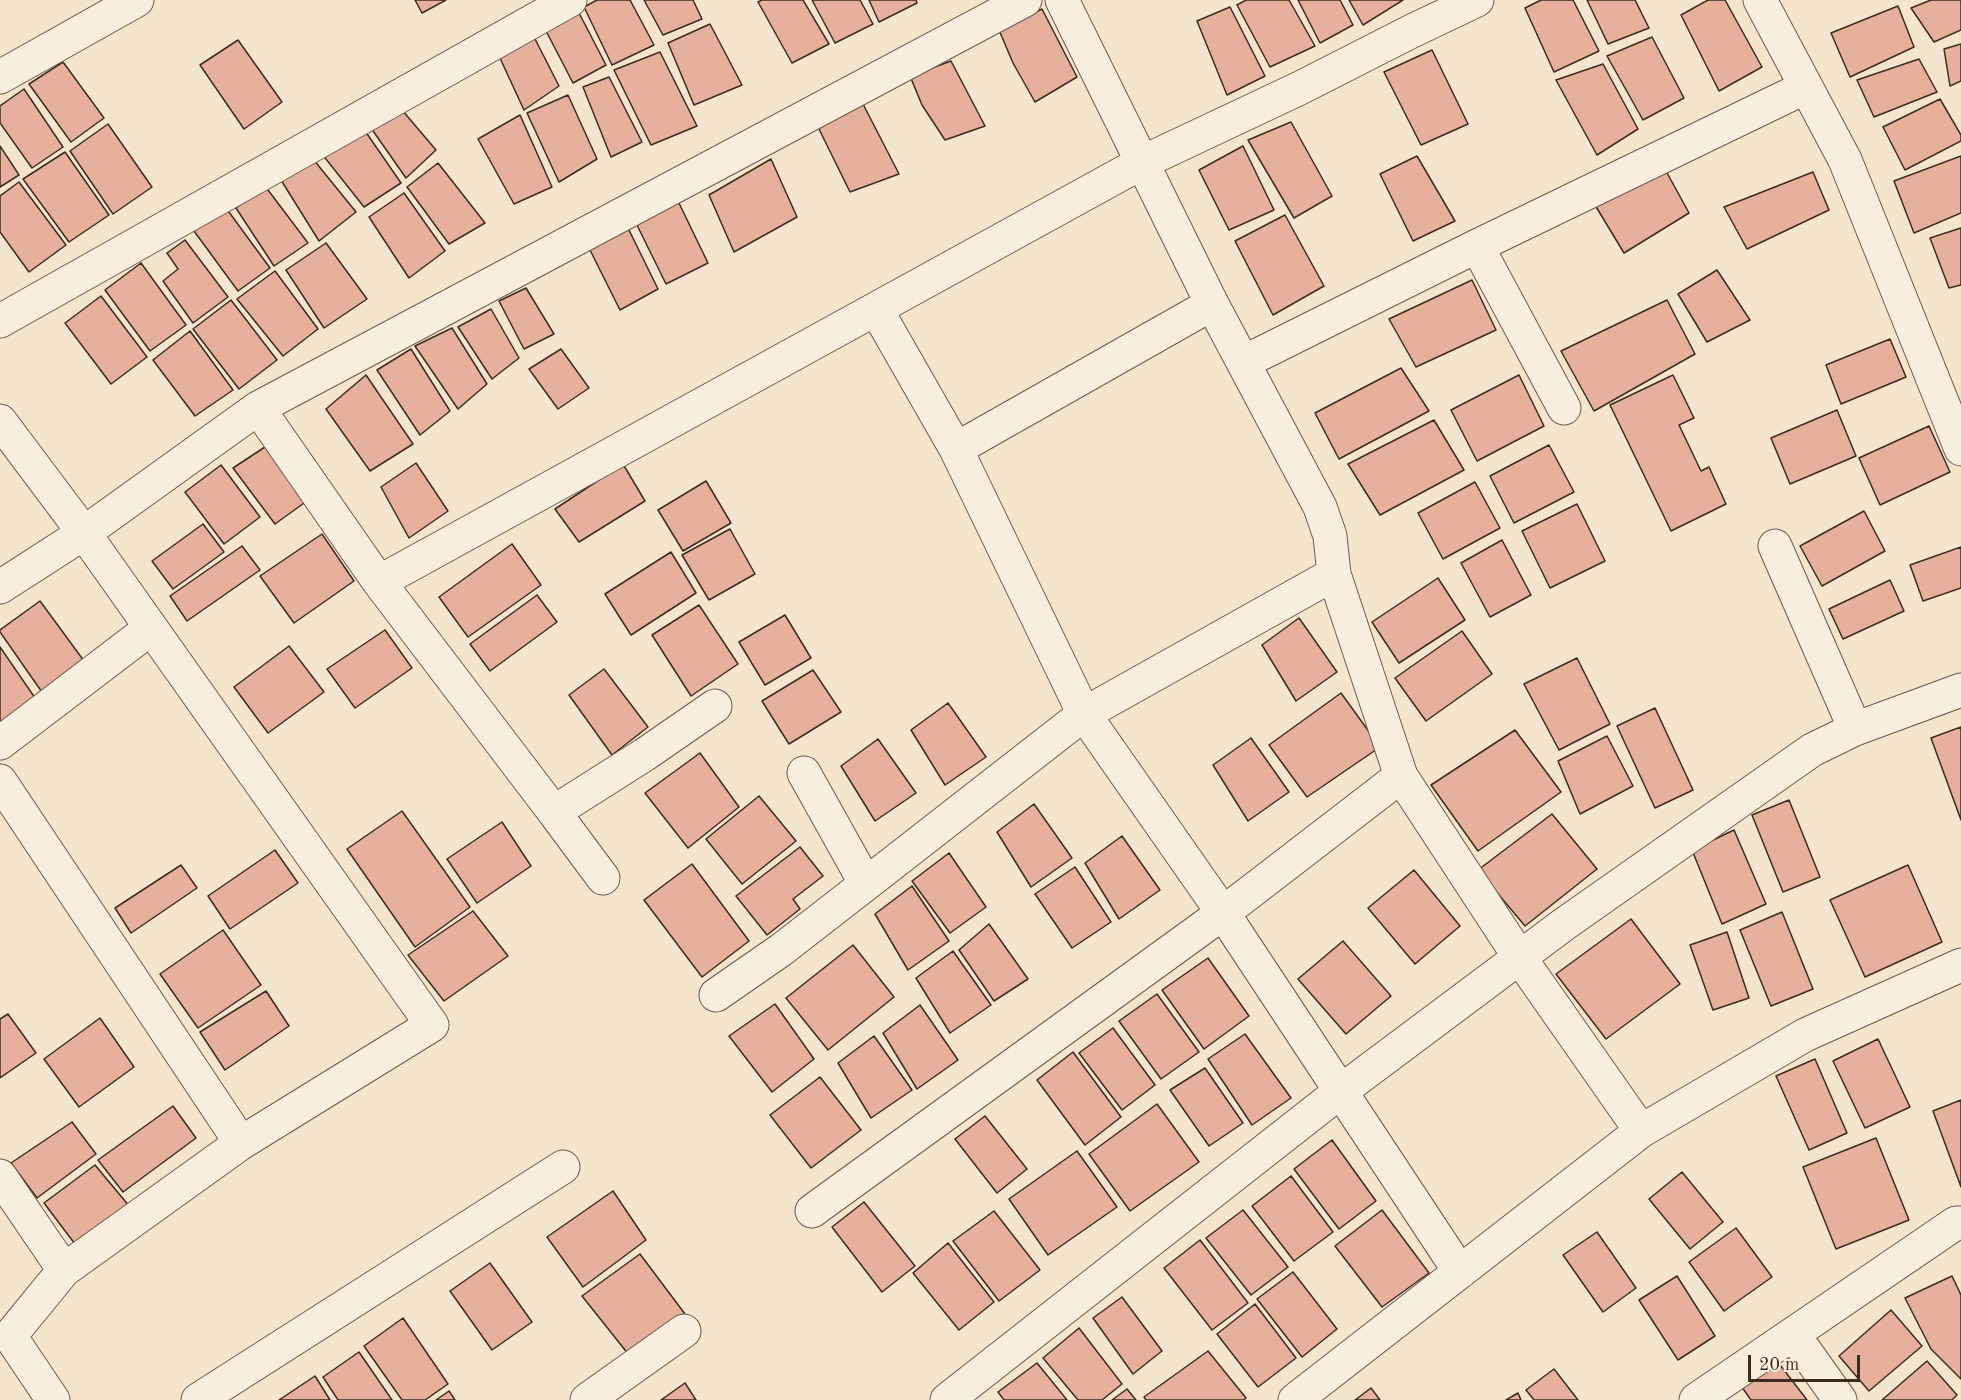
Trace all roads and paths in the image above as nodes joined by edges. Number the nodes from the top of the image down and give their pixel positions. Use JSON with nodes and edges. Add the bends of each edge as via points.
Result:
{"nodes":[{"id":1,"x":137,"y":0,"type":"edge"},
{"id":2,"x":570,"y":0,"type":"edge"},
{"id":3,"x":1026,"y":0,"type":"edge"},
{"id":4,"x":1062,"y":0,"type":"edge"},
{"id":5,"x":1477,"y":0,"type":"edge"},
{"id":6,"x":1760,"y":0,"type":"edge"},
{"id":7,"x":0,"y":77,"type":"edge"},
{"id":8,"x":1806,"y":87,"type":"junction"},
{"id":9,"x":1143,"y":162,"type":"junction"},
{"id":10,"x":1477,"y":246,"type":"junction"},
{"id":11,"x":1212,"y":304,"type":"junction"},
{"id":12,"x":876,"y":309,"type":"junction"},
{"id":13,"x":0,"y":321,"type":"edge"},
{"id":14,"x":1244,"y":362,"type":"junction"},
{"id":15,"x":258,"y":408,"type":"junction"},
{"id":16,"x":1564,"y":408,"type":"dead end"},
{"id":17,"x":0,"y":421,"type":"edge"},
{"id":18,"x":956,"y":449,"type":"junction"},
{"id":19,"x":1961,"y":449,"type":"edge"},
{"id":20,"x":84,"y":533,"type":"junction"},
{"id":21,"x":1775,"y":546,"type":"dead end"},
{"id":22,"x":1334,"y":574,"type":"junction"},
{"id":23,"x":379,"y":582,"type":"junction"},
{"id":24,"x":0,"y":588,"type":"edge"},
{"id":25,"x":150,"y":628,"type":"junction"},
{"id":26,"x":1961,"y":690,"type":"edge"},
{"id":27,"x":715,"y":706,"type":"dead end"},
{"id":28,"x":1084,"y":714,"type":"junction"},
{"id":29,"x":1855,"y":729,"type":"junction"},
{"id":30,"x":0,"y":743,"type":"edge"},
{"id":31,"x":804,"y":773,"type":"dead end"},
{"id":32,"x":1401,"y":776,"type":"junction"},
{"id":33,"x":0,"y":781,"type":"edge"},
{"id":34,"x":554,"y":812,"type":"junction"},
{"id":35,"x":603,"y":878,"type":"dead end"},
{"id":36,"x":866,"y":884,"type":"junction"},
{"id":37,"x":1223,"y":913,"type":"junction"},
{"id":38,"x":1520,"y":958,"type":"junction"},
{"id":39,"x":1961,"y":965,"type":"edge"},
{"id":40,"x":716,"y":995,"type":"dead end"},
{"id":41,"x":1341,"y":1091,"type":"junction"},
{"id":42,"x":1641,"y":1131,"type":"junction"},
{"id":43,"x":241,"y":1143,"type":"junction"},
{"id":44,"x":563,"y":1167,"type":"dead end"},
{"id":45,"x":0,"y":1176,"type":"edge"},
{"id":46,"x":812,"y":1211,"type":"dead end"},
{"id":47,"x":1961,"y":1223,"type":"edge"},
{"id":48,"x":64,"y":1270,"type":"junction"},
{"id":49,"x":1460,"y":1272,"type":"junction"},
{"id":50,"x":684,"y":1331,"type":"dead end"},
{"id":51,"x":1793,"y":1334,"type":"junction"},
{"id":52,"x":53,"y":1400,"type":"edge"},
{"id":53,"x":198,"y":1400,"type":"edge"},
{"id":54,"x":587,"y":1400,"type":"edge"},
{"id":55,"x":947,"y":1400,"type":"edge"},
{"id":56,"x":1295,"y":1400,"type":"edge"},
{"id":57,"x":1696,"y":1400,"type":"edge"},
{"id":58,"x":1840,"y":1400,"type":"edge"}],
"edges":[{"from":1,"to":7,"type":"street"},
{"from":2,"to":13,"type":"street"},
{"from":3,"to":15,"type":"street"},
{"from":4,"to":9,"type":"street"},
{"from":5,"to":9,"type":"street"},
{"from":6,"to":8,"type":"street"},
{"from":8,"to":10,"type":"street"},
{"from":8,"to":19,"type":"street","via":[[1845,159]]},
{"from":9,"to":11,"type":"street"},
{"from":9,"to":12,"type":"street"},
{"from":10,"to":14,"type":"street"},
{"from":10,"to":16,"type":"street"},
{"from":11,"to":14,"type":"street"},
{"from":11,"to":18,"type":"street"},
{"from":12,"to":18,"type":"street"},
{"from":12,"to":23,"type":"street"},
{"from":14,"to":22,"type":"street","via":[[1320,507],[1330,536]]},
{"from":15,"to":20,"type":"street"},
{"from":15,"to":23,"type":"street"},
{"from":17,"to":20,"type":"street"},
{"from":18,"to":28,"type":"street"},
{"from":20,"to":24,"type":"street"},
{"from":20,"to":25,"type":"street"},
{"from":21,"to":29,"type":"street"},
{"from":22,"to":28,"type":"street"},
{"from":22,"to":32,"type":"street"},
{"from":23,"to":34,"type":"street"},
{"from":25,"to":30,"type":"street"},
{"from":25,"to":43,"type":"street","via":[[432,1025]]},
{"from":26,"to":29,"type":"street"},
{"from":27,"to":34,"type":"street"},
{"from":28,"to":36,"type":"street"},
{"from":28,"to":37,"type":"street"},
{"from":29,"to":38,"type":"street","via":[[1812,750]]},
{"from":31,"to":36,"type":"street"},
{"from":32,"to":37,"type":"street"},
{"from":32,"to":38,"type":"street"},
{"from":33,"to":43,"type":"street"},
{"from":34,"to":35,"type":"street"},
{"from":36,"to":40,"type":"street"},
{"from":37,"to":41,"type":"street"},
{"from":37,"to":46,"type":"street"},
{"from":38,"to":41,"type":"street"},
{"from":38,"to":42,"type":"street"},
{"from":39,"to":42,"type":"street","via":[[1805,1035]]},
{"from":41,"to":49,"type":"street"},
{"from":41,"to":55,"type":"street"},
{"from":42,"to":49,"type":"street"},
{"from":43,"to":48,"type":"street"},
{"from":44,"to":53,"type":"street"},
{"from":45,"to":48,"type":"street"},
{"from":47,"to":51,"type":"street"},
{"from":48,"to":52,"type":"street","via":[[10,1336]]},
{"from":49,"to":56,"type":"street"},
{"from":50,"to":54,"type":"street"},
{"from":51,"to":57,"type":"street"},
{"from":51,"to":58,"type":"street"}]}
